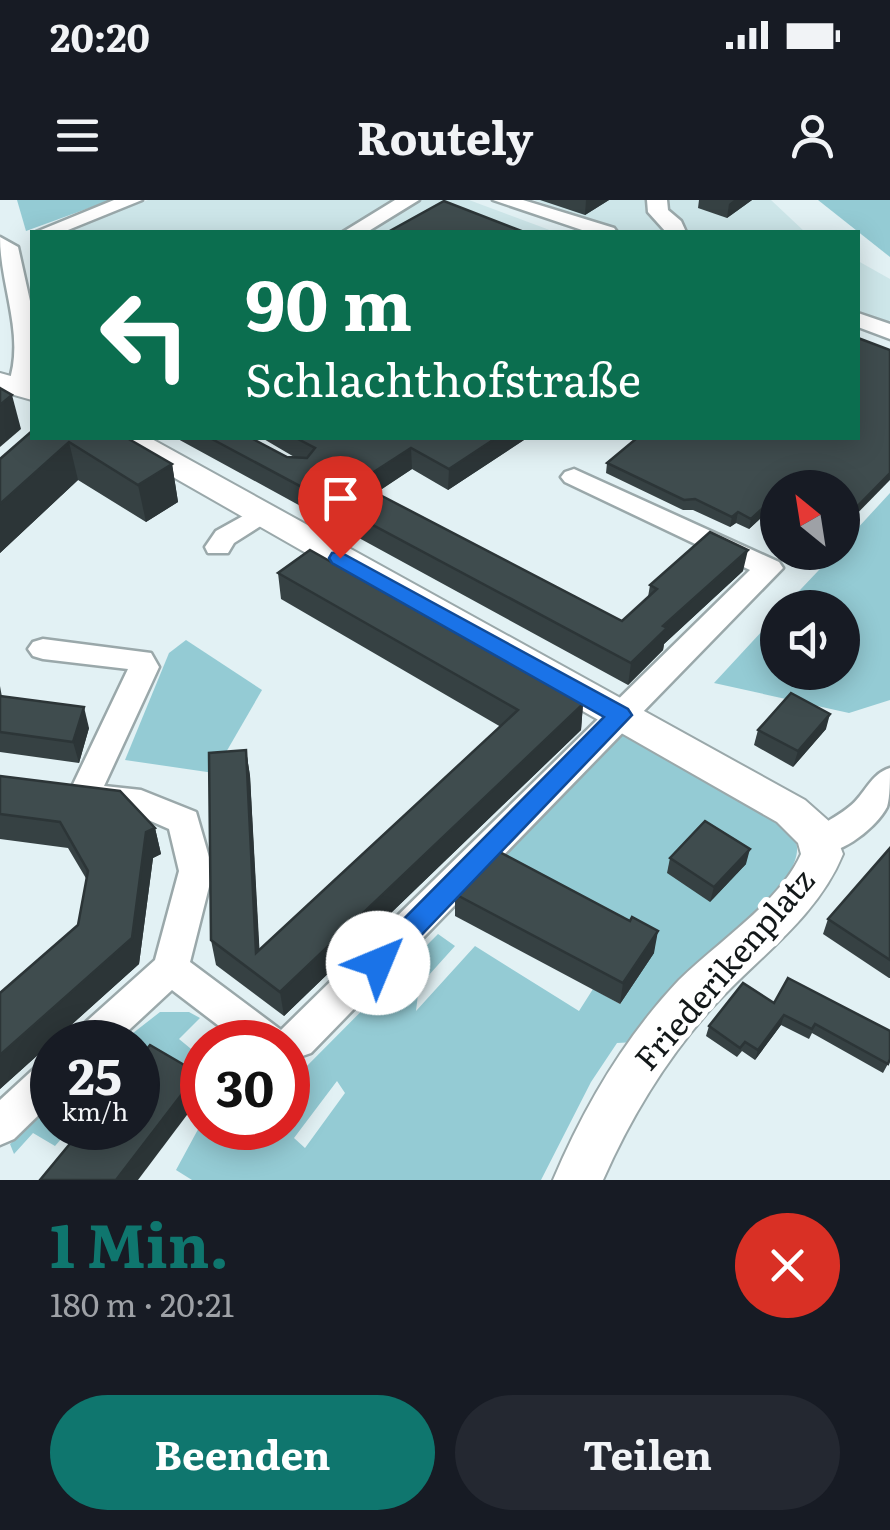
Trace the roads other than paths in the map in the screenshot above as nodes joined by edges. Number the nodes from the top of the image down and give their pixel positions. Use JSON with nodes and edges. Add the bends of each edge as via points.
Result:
{"nodes":[{"id":1,"x":132,"y":200,"type":"edge"},
{"id":2,"x":410,"y":200,"type":"edge"},
{"id":3,"x":503,"y":200,"type":"edge"},
{"id":4,"x":657,"y":200,"type":"edge"},
{"id":5,"x":51,"y":230,"type":"edge"},
{"id":6,"x":357,"y":230,"type":"edge"},
{"id":7,"x":600,"y":230,"type":"edge"},
{"id":8,"x":675,"y":230,"type":"edge"},
{"id":9,"x":30,"y":238,"type":"edge"},
{"id":10,"x":4,"y":245,"type":"edge"},
{"id":11,"x":22,"y":275,"type":"edge"},
{"id":12,"x":860,"y":321,"type":"edge"},
{"id":13,"x":890,"y":332,"type":"edge"},
{"id":14,"x":21,"y":384,"type":"edge"},
{"id":15,"x":132,"y":440,"type":"edge"},
{"id":16,"x":574,"y":477,"type":"dead end"},
{"id":17,"x":261,"y":514,"type":"junction"},
{"id":18,"x":218,"y":546,"type":"dead end"},
{"id":19,"x":43,"y":650,"type":"dead end"},
{"id":20,"x":164,"y":652,"type":"dead end"},
{"id":21,"x":620,"y":715,"type":"junction"},
{"id":22,"x":890,"y":780,"type":"edge"},
{"id":23,"x":78,"y":796,"type":"junction"},
{"id":24,"x":821,"y":843,"type":"junction"},
{"id":25,"x":171,"y":968,"type":"junction"},
{"id":26,"x":114,"y":1020,"type":"edge"},
{"id":27,"x":239,"y":1020,"type":"edge"},
{"id":28,"x":310,"y":1029,"type":"edge"},
{"id":29,"x":30,"y":1098,"type":"edge"},
{"id":30,"x":0,"y":1126,"type":"edge"},
{"id":31,"x":578,"y":1180,"type":"edge"}],
"edges":[{"from":1,"to":5,"type":"street"},
{"from":2,"to":6,"type":"street"},
{"from":3,"to":7,"type":"street"},
{"from":4,"to":8,"type":"street","via":[[658,212]]},
{"from":9,"to":10,"type":"street"},
{"from":10,"to":11,"type":"street"},
{"from":11,"to":14,"type":"street","via":[[28,354]]},
{"from":12,"to":13,"type":"street"},
{"from":15,"to":17,"type":"main road"},
{"from":16,"to":21,"type":"street","via":[[769,568]]},
{"from":17,"to":18,"type":"street"},
{"from":17,"to":21,"type":"main road"},
{"from":19,"to":23,"type":"street","via":[[141,660],[144,667]]},
{"from":20,"to":23,"type":"street"},
{"from":21,"to":24,"type":"main road","via":[[791,811]]},
{"from":21,"to":28,"type":"street"},
{"from":22,"to":24,"type":"street","name":"Friederikenplatz","via":[[863,815]]},
{"from":23,"to":25,"type":"street","via":[[141,802],[184,821],[196,871]]},
{"from":24,"to":31,"type":"main road","name":"Friederikenplatz","via":[[820,862],[807,883],[721,966],[652,1046],[610,1111]]},
{"from":25,"to":26,"type":"street"},
{"from":25,"to":27,"type":"street"},
{"from":29,"to":30,"type":"street"}]}
